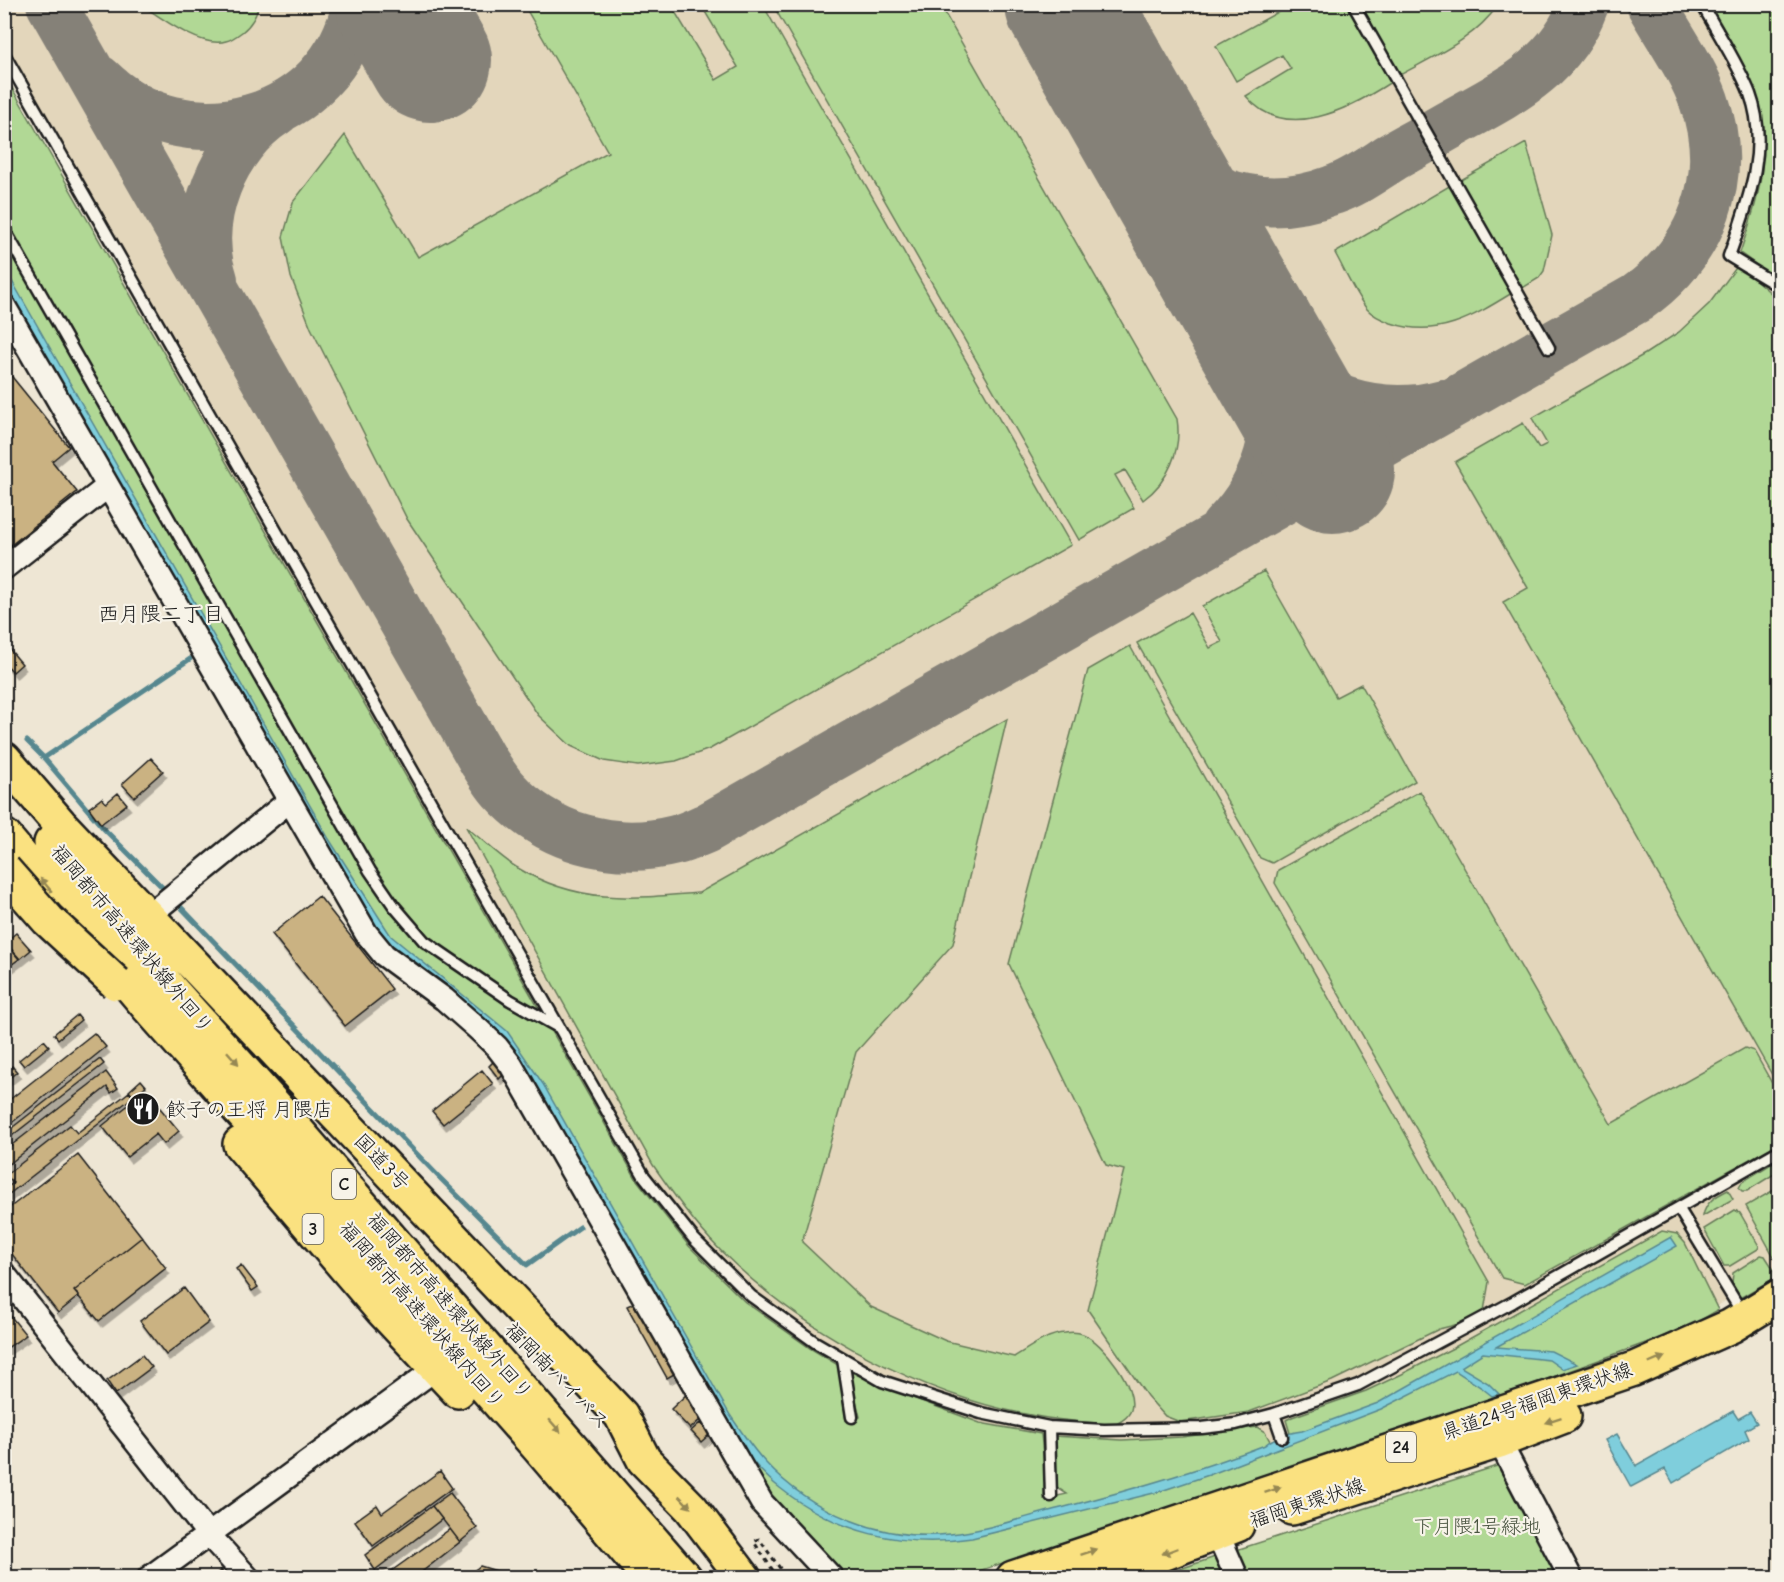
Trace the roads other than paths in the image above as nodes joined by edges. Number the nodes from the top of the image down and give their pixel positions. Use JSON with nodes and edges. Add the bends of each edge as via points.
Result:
{"nodes":[{"id":1,"x":1353,"y":4,"type":"edge"},
{"id":2,"x":1702,"y":4,"type":"edge"},
{"id":3,"x":4,"y":54,"type":"edge"},
{"id":4,"x":4,"y":230,"type":"edge"},
{"id":5,"x":1779,"y":287,"type":"edge"},
{"id":6,"x":4,"y":306,"type":"edge"},
{"id":7,"x":1549,"y":348,"type":"dead end"},
{"id":8,"x":107,"y":487,"type":"junction"},
{"id":9,"x":4,"y":568,"type":"edge"},
{"id":10,"x":4,"y":759,"type":"edge"},
{"id":11,"x":4,"y":776,"type":"edge"},
{"id":12,"x":4,"y":789,"type":"edge"},
{"id":13,"x":289,"y":801,"type":"junction"},
{"id":14,"x":4,"y":836,"type":"edge"},
{"id":15,"x":4,"y":870,"type":"edge"},
{"id":16,"x":4,"y":876,"type":"edge"},
{"id":17,"x":4,"y":884,"type":"edge"},
{"id":18,"x":148,"y":916,"type":"junction"},
{"id":19,"x":116,"y":984,"type":"junction"},
{"id":20,"x":559,"y":1027,"type":"junction"},
{"id":21,"x":1779,"y":1150,"type":"edge"},
{"id":22,"x":1678,"y":1209,"type":"junction"},
{"id":23,"x":4,"y":1274,"type":"edge"},
{"id":24,"x":1779,"y":1296,"type":"edge"},
{"id":25,"x":1745,"y":1318,"type":"junction"},
{"id":26,"x":1779,"y":1322,"type":"edge"},
{"id":27,"x":843,"y":1359,"type":"junction"},
{"id":28,"x":438,"y":1367,"type":"junction"},
{"id":29,"x":1274,"y":1414,"type":"junction"},
{"id":30,"x":852,"y":1418,"type":"dead end"},
{"id":31,"x":1049,"y":1427,"type":"junction"},
{"id":32,"x":1282,"y":1437,"type":"dead end"},
{"id":33,"x":1499,"y":1441,"type":"junction"},
{"id":34,"x":644,"y":1460,"type":"junction"},
{"id":35,"x":1051,"y":1496,"type":"dead end"},
{"id":36,"x":1216,"y":1532,"type":"junction"},
{"id":37,"x":209,"y":1535,"type":"junction"},
{"id":38,"x":149,"y":1578,"type":"edge"},
{"id":39,"x":248,"y":1578,"type":"edge"},
{"id":40,"x":626,"y":1578,"type":"edge"},
{"id":41,"x":650,"y":1578,"type":"edge"},
{"id":42,"x":685,"y":1578,"type":"edge"},
{"id":43,"x":744,"y":1578,"type":"edge"},
{"id":44,"x":832,"y":1578,"type":"edge"},
{"id":45,"x":1013,"y":1578,"type":"edge"},
{"id":46,"x":1101,"y":1578,"type":"edge"},
{"id":47,"x":1237,"y":1578,"type":"edge"},
{"id":48,"x":1571,"y":1578,"type":"edge"}],
"edges":[{"from":1,"to":7,"type":"lane"},
{"from":2,"to":5,"type":"lane","via":[[1734,60],[1750,96],[1757,127],[1755,171],[1730,256]]},
{"from":3,"to":20,"type":"lane"},
{"from":4,"to":20,"type":"lane","via":[[370,871],[394,906],[424,941],[510,1000]]},
{"from":6,"to":8,"type":"street"},
{"from":8,"to":9,"type":"street"},
{"from":8,"to":13,"type":"street"},
{"from":10,"to":18,"type":"main road","name":"国道3号"},
{"from":11,"to":34,"type":"main road","name":"福岡南バイパス","via":[[146,923],[300,1099],[536,1357]]},
{"from":12,"to":42,"type":"main road","name":"福岡都市高速環状線外回り","number":"C","one_way":true,"via":[[171,990]]},
{"from":13,"to":18,"type":"street"},
{"from":13,"to":44,"type":"street","via":[[366,933],[384,955],[444,999],[497,1047],[510,1065],[762,1503]]},
{"from":41,"to":14,"type":"main road","name":"福岡都市高速環状線内回り","number":"C","one_way":true,"via":[[149,1008]]},
{"from":15,"to":19,"type":"main road","bridge":true,"via":[[48,921]]},
{"from":16,"to":28,"type":"main road","number":"3","via":[[78,950],[381,1309]]},
{"from":17,"to":19,"type":"main road","bridge":true,"via":[[71,953]]},
{"from":18,"to":34,"type":"main road","name":"国道3号","via":[[621,1415]]},
{"from":19,"to":40,"type":"main road","number":"3","via":[[259,1134],[421,1331],[536,1459]]},
{"from":20,"to":27,"type":"lane","via":[[644,1176],[694,1239],[751,1296]]},
{"from":21,"to":22,"type":"lane"},
{"from":22,"to":25,"type":"lane"},
{"from":22,"to":29,"type":"lane","via":[[1358,1385]]},
{"from":23,"to":37,"type":"street"},
{"from":24,"to":25,"type":"main road","name":"県道24号福岡東環状線","number":"24"},
{"from":45,"to":25,"type":"main road","name":"県道24号福岡東環状線","number":"24","one_way":true,"via":[[1634,1369]]},
{"from":26,"to":33,"type":"main road","name":"福岡東環状線","number":"24","one_way":true,"via":[[1692,1370]]},
{"from":27,"to":30,"type":"lane"},
{"from":27,"to":31,"type":"lane","via":[[882,1381],[981,1413]]},
{"from":28,"to":37,"type":"street"},
{"from":28,"to":40,"type":"main road","number":"3"},
{"from":29,"to":31,"type":"lane","via":[[1202,1428]]},
{"from":29,"to":32,"type":"lane"},
{"from":31,"to":35,"type":"lane"},
{"from":33,"to":36,"type":"main road","name":"福岡東環状線","number":"24"},
{"from":33,"to":48,"type":"street"},
{"from":34,"to":43,"type":"main road","name":"国道3号","one_way":true,"via":[[691,1508]]},
{"from":36,"to":46,"type":"main road","name":"福岡東環状線","number":"24","one_way":true},
{"from":36,"to":47,"type":"street"},
{"from":37,"to":38,"type":"street"},
{"from":37,"to":39,"type":"street"}]}
